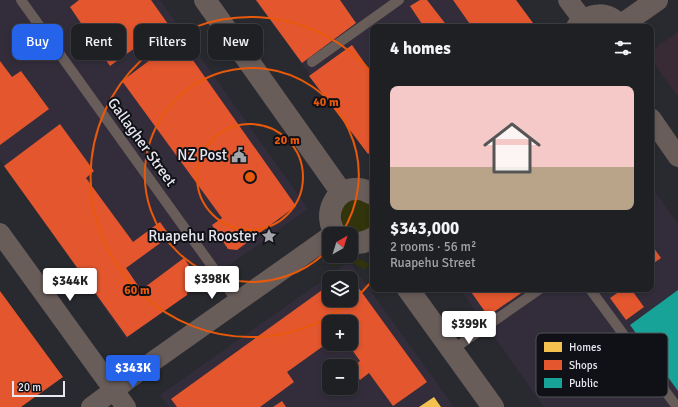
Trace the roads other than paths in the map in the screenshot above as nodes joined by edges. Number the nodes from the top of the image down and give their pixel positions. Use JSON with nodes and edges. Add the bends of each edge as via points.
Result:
{"nodes":[{"id":1,"x":21,"y":0,"type":"edge"},
{"id":2,"x":205,"y":0,"type":"edge"},
{"id":3,"x":399,"y":0,"type":"edge"},
{"id":4,"x":568,"y":0,"type":"edge"},
{"id":5,"x":657,"y":0,"type":"edge"},
{"id":6,"x":388,"y":3,"type":"edge"},
{"id":7,"x":580,"y":24,"type":"edge"},
{"id":8,"x":618,"y":24,"type":"edge"},
{"id":9,"x":624,"y":24,"type":"edge"},
{"id":10,"x":312,"y":62,"type":"dead end"},
{"id":11,"x":654,"y":122,"type":"edge"},
{"id":12,"x":678,"y":156,"type":"edge"},
{"id":13,"x":370,"y":192,"type":"edge"},
{"id":14,"x":342,"y":193,"type":"junction"},
{"id":15,"x":332,"y":227,"type":"edge"},
{"id":16,"x":0,"y":233,"type":"edge"},
{"id":17,"x":370,"y":240,"type":"edge"},
{"id":18,"x":358,"y":244,"type":"edge"},
{"id":19,"x":322,"y":246,"type":"edge"},
{"id":20,"x":410,"y":292,"type":"edge"},
{"id":21,"x":536,"y":292,"type":"edge"},
{"id":22,"x":592,"y":292,"type":"edge"},
{"id":23,"x":237,"y":301,"type":"junction"},
{"id":24,"x":622,"y":333,"type":"edge"},
{"id":25,"x":452,"y":350,"type":"junction"},
{"id":26,"x":114,"y":390,"type":"junction"},
{"id":27,"x":668,"y":396,"type":"edge"},
{"id":28,"x":91,"y":407,"type":"edge"},
{"id":29,"x":126,"y":407,"type":"edge"},
{"id":30,"x":493,"y":407,"type":"edge"},
{"id":31,"x":676,"y":407,"type":"edge"}],
"edges":[{"from":1,"to":23,"type":"lane","name":"Gallagher Street"},
{"from":2,"to":14,"type":"street"},
{"from":3,"to":6,"type":"lane"},
{"from":4,"to":7,"type":"street"},
{"from":5,"to":9,"type":"street"},
{"from":6,"to":10,"type":"lane"},
{"from":7,"to":8,"type":"street","via":[[591,16],[600,15]]},
{"from":11,"to":12,"type":"street"},
{"from":13,"to":14,"type":"street","via":[[357,189]]},
{"from":14,"to":15,"type":"street","via":[[331,207],[329,216]]},
{"from":16,"to":26,"type":"street"},
{"from":17,"to":18,"type":"street"},
{"from":19,"to":23,"type":"street"},
{"from":20,"to":25,"type":"street"},
{"from":21,"to":25,"type":"lane"},
{"from":22,"to":24,"type":"lane"},
{"from":23,"to":26,"type":"street"},
{"from":25,"to":30,"type":"street"},
{"from":26,"to":28,"type":"street"},
{"from":26,"to":29,"type":"street"},
{"from":27,"to":31,"type":"lane"}]}
